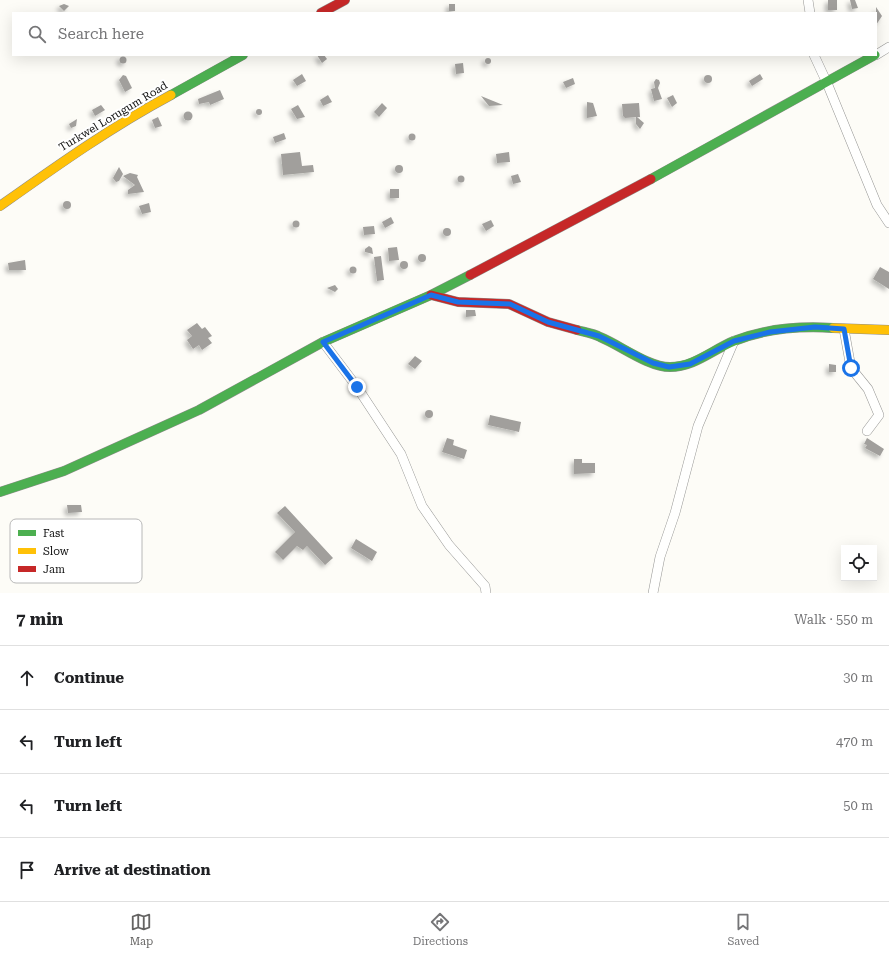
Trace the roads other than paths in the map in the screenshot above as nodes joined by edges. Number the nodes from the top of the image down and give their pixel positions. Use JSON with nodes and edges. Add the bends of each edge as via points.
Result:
{"nodes":[{"id":1,"x":345,"y":0,"type":"edge"},
{"id":2,"x":808,"y":0,"type":"edge"},
{"id":3,"x":323,"y":12,"type":"edge"},
{"id":4,"x":810,"y":12,"type":"edge"},
{"id":5,"x":889,"y":47,"type":"edge"},
{"id":6,"x":877,"y":54,"type":"edge"},
{"id":7,"x":241,"y":56,"type":"edge"},
{"id":8,"x":814,"y":56,"type":"edge"},
{"id":9,"x":874,"y":56,"type":"edge"},
{"id":10,"x":827,"y":83,"type":"junction"},
{"id":11,"x":0,"y":206,"type":"edge"},
{"id":12,"x":889,"y":224,"type":"edge"},
{"id":13,"x":431,"y":295,"type":"junction"},
{"id":14,"x":844,"y":329,"type":"junction"},
{"id":15,"x":889,"y":330,"type":"edge"},
{"id":16,"x":734,"y":341,"type":"junction"},
{"id":17,"x":323,"y":342,"type":"junction"},
{"id":18,"x":867,"y":431,"type":"dead end"},
{"id":19,"x":0,"y":492,"type":"edge"},
{"id":20,"x":486,"y":593,"type":"edge"},
{"id":21,"x":653,"y":593,"type":"edge"}],
"edges":[{"from":1,"to":3,"type":"street"},
{"from":2,"to":4,"type":"street"},
{"from":5,"to":6,"type":"street"},
{"from":7,"to":11,"type":"street","name":"Turkwel Lorugum Road","via":[[146,108],[66,159]]},
{"from":8,"to":10,"type":"street"},
{"from":9,"to":10,"type":"street"},
{"from":10,"to":12,"type":"street","via":[[877,205]]},
{"from":10,"to":13,"type":"street","via":[[611,201]]},
{"from":13,"to":16,"type":"street","via":[[458,302],[510,304],[548,322],[599,336],[653,363],[669,367],[690,364]]},
{"from":13,"to":17,"type":"street"},
{"from":14,"to":15,"type":"street"},
{"from":14,"to":16,"type":"street","via":[[815,327],[770,332]]},
{"from":14,"to":18,"type":"street","via":[[851,368],[868,389],[879,416]]},
{"from":16,"to":21,"type":"street","via":[[698,426],[675,513],[660,557]]},
{"from":17,"to":19,"type":"street","via":[[199,410],[64,472]]},
{"from":17,"to":20,"type":"street","via":[[357,387],[401,454],[422,506],[449,546],[485,586]]}]}
